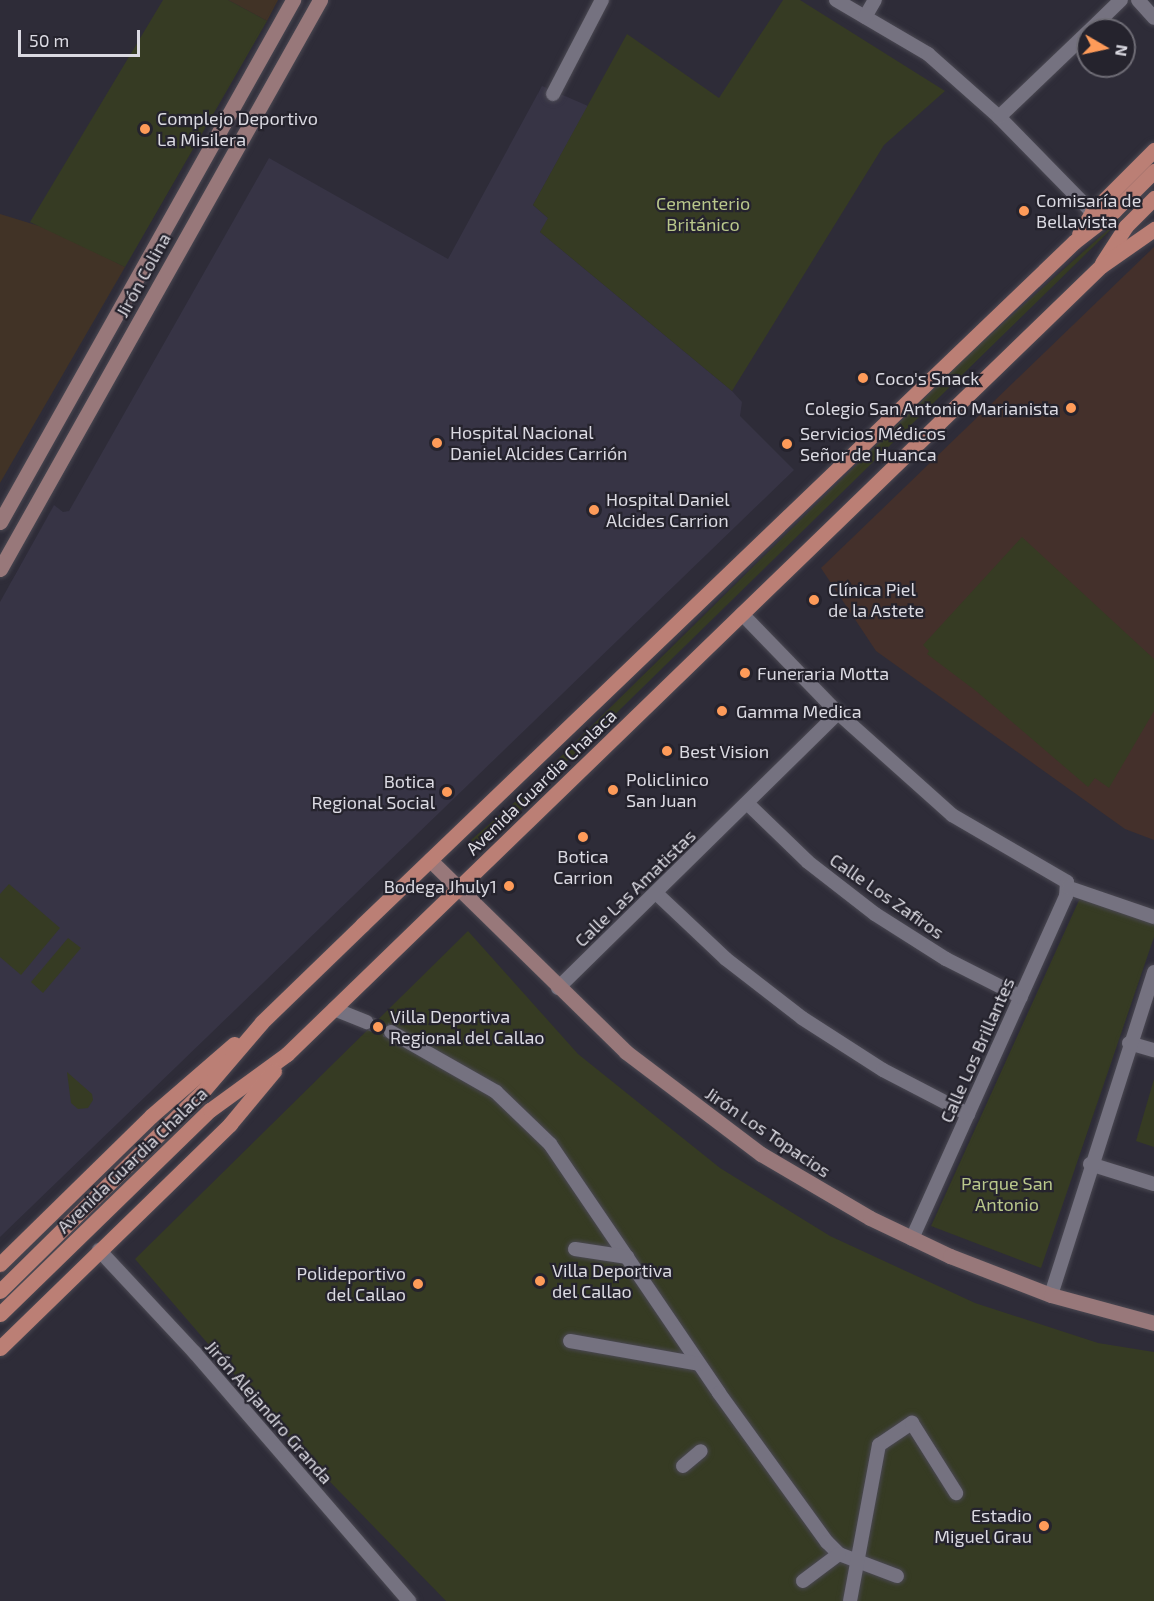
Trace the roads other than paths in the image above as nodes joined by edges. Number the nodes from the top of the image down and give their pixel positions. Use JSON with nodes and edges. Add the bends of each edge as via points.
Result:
{"nodes":[{"id":1,"x":293,"y":0,"type":"edge"},
{"id":2,"x":320,"y":0,"type":"edge"},
{"id":3,"x":602,"y":0,"type":"edge"},
{"id":4,"x":836,"y":0,"type":"edge"},
{"id":5,"x":874,"y":0,"type":"edge"},
{"id":6,"x":1121,"y":0,"type":"edge"},
{"id":7,"x":1138,"y":0,"type":"edge"},
{"id":8,"x":866,"y":17,"type":"junction"},
{"id":9,"x":1102,"y":18,"type":"edge"},
{"id":10,"x":1154,"y":18,"type":"edge"},
{"id":11,"x":270,"y":40,"type":"junction"},
{"id":12,"x":1076,"y":43,"type":"edge"},
{"id":13,"x":291,"y":51,"type":"junction"},
{"id":14,"x":553,"y":94,"type":"dead end"},
{"id":15,"x":999,"y":117,"type":"junction"},
{"id":16,"x":1154,"y":150,"type":"edge"},
{"id":17,"x":1154,"y":171,"type":"edge"},
{"id":18,"x":1154,"y":198,"type":"edge"},
{"id":19,"x":1092,"y":212,"type":"junction"},
{"id":20,"x":1154,"y":229,"type":"edge"},
{"id":21,"x":1074,"y":242,"type":"junction"},
{"id":22,"x":1101,"y":266,"type":"junction"},
{"id":23,"x":128,"y":293,"type":"junction"},
{"id":24,"x":148,"y":306,"type":"junction"},
{"id":25,"x":79,"y":380,"type":"junction"},
{"id":26,"x":100,"y":391,"type":"junction"},
{"id":27,"x":0,"y":522,"type":"edge"},
{"id":28,"x":0,"y":569,"type":"edge"},
{"id":29,"x":742,"y":614,"type":"junction"},
{"id":30,"x":838,"y":713,"type":"junction"},
{"id":31,"x":748,"y":804,"type":"junction"},
{"id":32,"x":430,"y":860,"type":"junction"},
{"id":33,"x":1066,"y":882,"type":"junction"},
{"id":34,"x":458,"y":890,"type":"junction"},
{"id":35,"x":656,"y":893,"type":"junction"},
{"id":36,"x":1154,"y":917,"type":"edge"},
{"id":37,"x":1154,"y":972,"type":"edge"},
{"id":38,"x":558,"y":988,"type":"junction"},
{"id":39,"x":1021,"y":997,"type":"junction"},
{"id":40,"x":334,"y":1009,"type":"junction"},
{"id":41,"x":262,"y":1022,"type":"junction"},
{"id":42,"x":366,"y":1022,"type":"tunnel mouth"},
{"id":43,"x":391,"y":1032,"type":"tunnel mouth"},
{"id":44,"x":1130,"y":1043,"type":"junction"},
{"id":45,"x":1154,"y":1050,"type":"edge"},
{"id":46,"x":287,"y":1054,"type":"junction"},
{"id":47,"x":968,"y":1114,"type":"junction"},
{"id":48,"x":1090,"y":1164,"type":"junction"},
{"id":49,"x":1154,"y":1184,"type":"edge"},
{"id":50,"x":912,"y":1239,"type":"junction"},
{"id":51,"x":575,"y":1249,"type":"dead end"},
{"id":52,"x":99,"y":1250,"type":"junction"},
{"id":53,"x":627,"y":1257,"type":"junction"},
{"id":54,"x":0,"y":1264,"type":"edge"},
{"id":55,"x":0,"y":1291,"type":"edge"},
{"id":56,"x":1051,"y":1295,"type":"junction"},
{"id":57,"x":0,"y":1314,"type":"edge"},
{"id":58,"x":1154,"y":1323,"type":"edge"},
{"id":59,"x":570,"y":1341,"type":"dead end"},
{"id":60,"x":0,"y":1348,"type":"edge"},
{"id":61,"x":699,"y":1364,"type":"junction"},
{"id":62,"x":701,"y":1451,"type":"dead end"},
{"id":63,"x":683,"y":1466,"type":"dead end"},
{"id":64,"x":956,"y":1493,"type":"dead end"},
{"id":65,"x":839,"y":1554,"type":"junction"},
{"id":66,"x":858,"y":1563,"type":"junction"},
{"id":67,"x":897,"y":1576,"type":"dead end"},
{"id":68,"x":803,"y":1581,"type":"dead end"},
{"id":69,"x":409,"y":1601,"type":"edge"},
{"id":70,"x":850,"y":1601,"type":"edge"}],
"edges":[{"from":1,"to":11,"type":"street","name":"Jirón Colina"},
{"from":2,"to":13,"type":"street","name":"Jirón Colina"},
{"from":3,"to":14,"type":"street"},
{"from":4,"to":8,"type":"street"},
{"from":5,"to":8,"type":"street"},
{"from":6,"to":9,"type":"street"},
{"from":7,"to":10,"type":"street"},
{"from":8,"to":15,"type":"street","via":[[928,54]]},
{"from":11,"to":13,"type":"street"},
{"from":11,"to":23,"type":"street","name":"Jirón Colina"},
{"from":12,"to":15,"type":"street"},
{"from":13,"to":24,"type":"street","name":"Jirón Colina"},
{"from":15,"to":19,"type":"street"},
{"from":16,"to":19,"type":"main road","name":"Avenida Guardia Chalaca"},
{"from":17,"to":21,"type":"main road","name":"Avenida Guardia Chalaca","via":[[1114,212]]},
{"from":18,"to":22,"type":"main road","name":"Avenida Guardia Chalaca","via":[[1126,226]]},
{"from":19,"to":21,"type":"main road","name":"Avenida Guardia Chalaca"},
{"from":20,"to":22,"type":"main road","name":"Avenida Guardia Chalaca"},
{"from":21,"to":32,"type":"main road","name":"Avenida Guardia Chalaca"},
{"from":22,"to":29,"type":"main road","name":"Avenida Guardia Chalaca"},
{"from":23,"to":24,"type":"street"},
{"from":23,"to":25,"type":"street","name":"Jirón Colina"},
{"from":24,"to":26,"type":"street","name":"Jirón Colina"},
{"from":25,"to":26,"type":"street"},
{"from":25,"to":27,"type":"street","name":"Jirón Colina"},
{"from":26,"to":28,"type":"street","name":"Jirón Colina"},
{"from":29,"to":30,"type":"street"},
{"from":29,"to":34,"type":"main road","name":"Avenida Guardia Chalaca"},
{"from":30,"to":31,"type":"street","name":"Calle Las Amatistas"},
{"from":30,"to":33,"type":"street","via":[[952,814]]},
{"from":31,"to":35,"type":"street","name":"Calle Las Amatistas"},
{"from":31,"to":39,"type":"street","name":"Calle Los Zafiros","via":[[808,862],[875,914],[946,959]]},
{"from":32,"to":34,"type":"street","name":"Jirón Los Topacios"},
{"from":32,"to":41,"type":"main road","name":"Avenida Guardia Chalaca"},
{"from":33,"to":36,"type":"street"},
{"from":33,"to":39,"type":"street","name":"Calle Los Brillantes"},
{"from":34,"to":38,"type":"street","name":"Jirón Los Topacios"},
{"from":34,"to":40,"type":"main road","name":"Avenida Guardia Chalaca"},
{"from":35,"to":38,"type":"street","name":"Calle Las Amatistas"},
{"from":35,"to":47,"type":"street","via":[[726,959],[802,1018],[883,1070]]},
{"from":37,"to":44,"type":"street"},
{"from":38,"to":50,"type":"street","name":"Jirón Los Topacios","via":[[627,1052],[713,1120],[818,1189]]},
{"from":39,"to":47,"type":"street","name":"Calle Los Brillantes"},
{"from":40,"to":42,"type":"street"},
{"from":40,"to":46,"type":"main road","name":"Avenida Guardia Chalaca"},
{"from":41,"to":54,"type":"main road","via":[[189,1081]]},
{"from":41,"to":55,"type":"main road","name":"Avenida Guardia Chalaca","via":[[204,1090]]},
{"from":43,"to":53,"type":"street","via":[[496,1092],[550,1144]]},
{"from":44,"to":45,"type":"street"},
{"from":44,"to":48,"type":"street"},
{"from":46,"to":52,"type":"main road","via":[[230,1124]]},
{"from":46,"to":57,"type":"main road","name":"Avenida Guardia Chalaca","via":[[210,1110]]},
{"from":47,"to":50,"type":"street","name":"Calle Los Brillantes"},
{"from":48,"to":49,"type":"street"},
{"from":48,"to":56,"type":"street"},
{"from":50,"to":56,"type":"street","name":"Jirón Los Topacios"},
{"from":51,"to":53,"type":"street"},
{"from":52,"to":60,"type":"main road"},
{"from":52,"to":69,"type":"street","name":"Jirón Alejandro Granda","via":[[195,1353]]},
{"from":53,"to":61,"type":"street"},
{"from":56,"to":58,"type":"street","name":"Jirón Los Topacios"},
{"from":59,"to":61,"type":"street"},
{"from":61,"to":65,"type":"street","via":[[800,1507]]},
{"from":62,"to":63,"type":"street"},
{"from":64,"to":66,"type":"street","via":[[912,1423],[879,1445]]},
{"from":65,"to":66,"type":"street"},
{"from":65,"to":68,"type":"street"},
{"from":66,"to":67,"type":"street"},
{"from":66,"to":70,"type":"street"}]}
